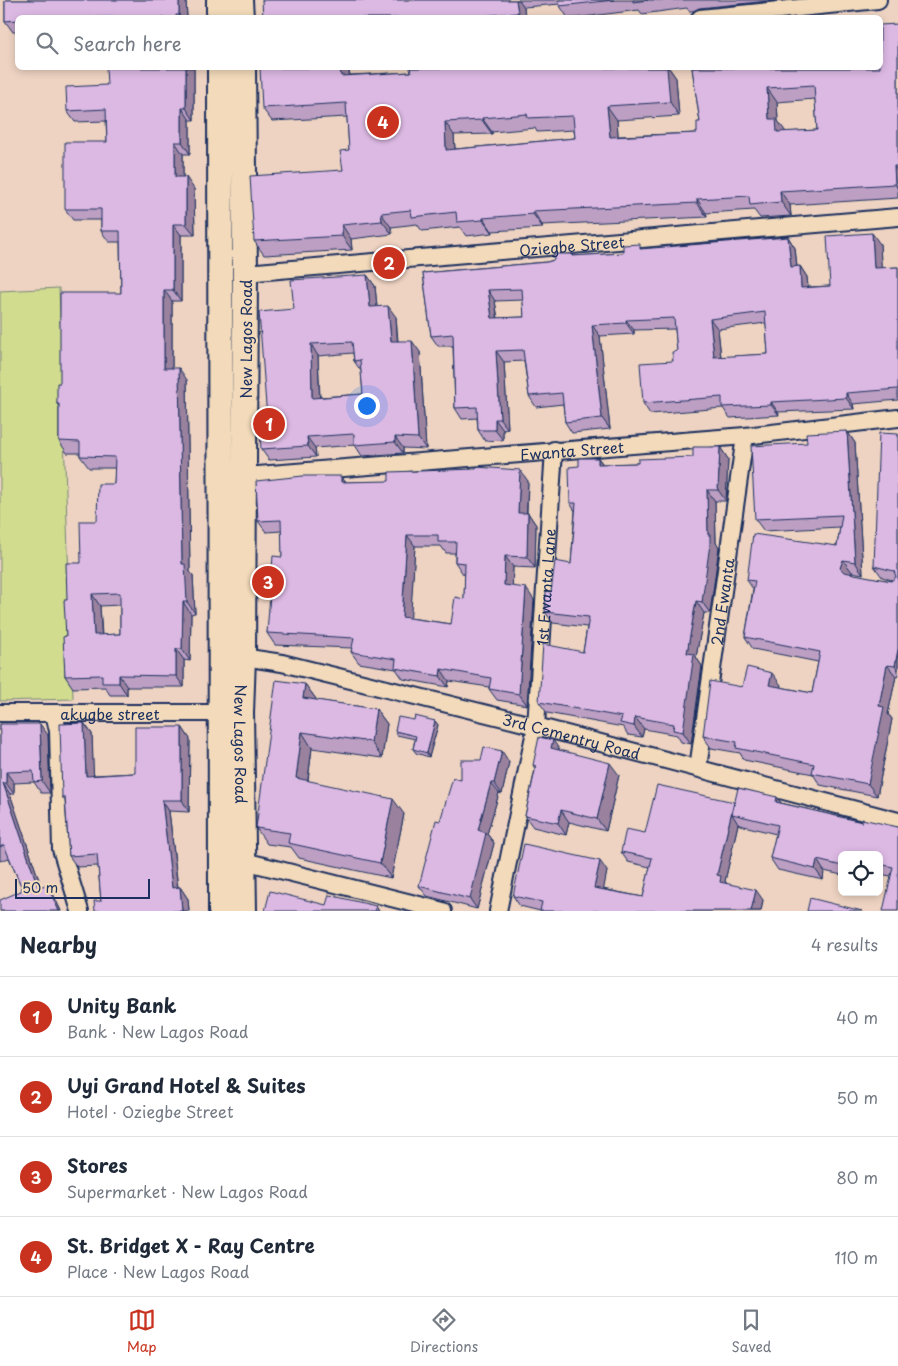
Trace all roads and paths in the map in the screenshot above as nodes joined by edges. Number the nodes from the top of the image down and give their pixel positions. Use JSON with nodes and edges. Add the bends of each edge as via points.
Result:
{"nodes":[{"id":1,"x":219,"y":0,"type":"edge"},
{"id":2,"x":240,"y":0,"type":"edge"},
{"id":3,"x":878,"y":0,"type":"edge"},
{"id":4,"x":219,"y":15,"type":"edge"},
{"id":5,"x":241,"y":15,"type":"edge"},
{"id":6,"x":730,"y":15,"type":"edge"},
{"id":7,"x":220,"y":70,"type":"edge"},
{"id":8,"x":243,"y":70,"type":"edge"},
{"id":9,"x":898,"y":217,"type":"edge"},
{"id":10,"x":245,"y":273,"type":"junction"},
{"id":11,"x":898,"y":418,"type":"edge"},
{"id":12,"x":745,"y":436,"type":"junction"},
{"id":13,"x":554,"y":450,"type":"junction"},
{"id":14,"x":244,"y":476,"type":"junction"},
{"id":15,"x":243,"y":657,"type":"junction"},
{"id":16,"x":0,"y":713,"type":"edge"},
{"id":17,"x":54,"y":713,"type":"junction"},
{"id":18,"x":221,"y":713,"type":"junction"},
{"id":19,"x":536,"y":726,"type":"junction"},
{"id":20,"x":698,"y":768,"type":"junction"},
{"id":21,"x":898,"y":821,"type":"edge"},
{"id":22,"x":244,"y":861,"type":"junction"},
{"id":23,"x":80,"y":911,"type":"edge"},
{"id":24,"x":221,"y":911,"type":"edge"},
{"id":25,"x":244,"y":911,"type":"edge"},
{"id":26,"x":443,"y":911,"type":"edge"},
{"id":27,"x":498,"y":911,"type":"edge"}],
"edges":[{"from":1,"to":4,"type":"main road"},
{"from":2,"to":5,"type":"main road"},
{"from":3,"to":6,"type":"street"},
{"from":7,"to":18,"type":"main road","name":"New Lagos Road"},
{"from":8,"to":10,"type":"main road","name":"New Lagos Road"},
{"from":9,"to":10,"type":"street","name":"Oziegbe Street"},
{"from":10,"to":14,"type":"main road","name":"New Lagos Road"},
{"from":11,"to":12,"type":"street","name":"Ewanta Street"},
{"from":12,"to":13,"type":"street","name":"Ewanta Street"},
{"from":12,"to":20,"type":"street","name":"2nd Ewanta"},
{"from":13,"to":14,"type":"street","name":"Ewanta Street"},
{"from":13,"to":19,"type":"street","name":"1st Ewanta Lane"},
{"from":14,"to":15,"type":"main road","name":"New Lagos Road"},
{"from":15,"to":19,"type":"street","name":"3rd Cementry Road","via":[[282,663]]},
{"from":15,"to":22,"type":"main road","name":"New Lagos Road"},
{"from":16,"to":17,"type":"street","name":"akugbe street"},
{"from":17,"to":18,"type":"street","name":"akugbe street"},
{"from":17,"to":23,"type":"street","via":[[58,731],[61,849]]},
{"from":18,"to":24,"type":"main road","name":"New Lagos Road"},
{"from":19,"to":20,"type":"street","name":"3rd Cementry Road"},
{"from":19,"to":27,"type":"street","name":"1st Ewanta Lane"},
{"from":20,"to":21,"type":"street","name":"3rd Cementry Road"},
{"from":22,"to":25,"type":"main road","name":"New Lagos Road"},
{"from":22,"to":26,"type":"street"}]}
